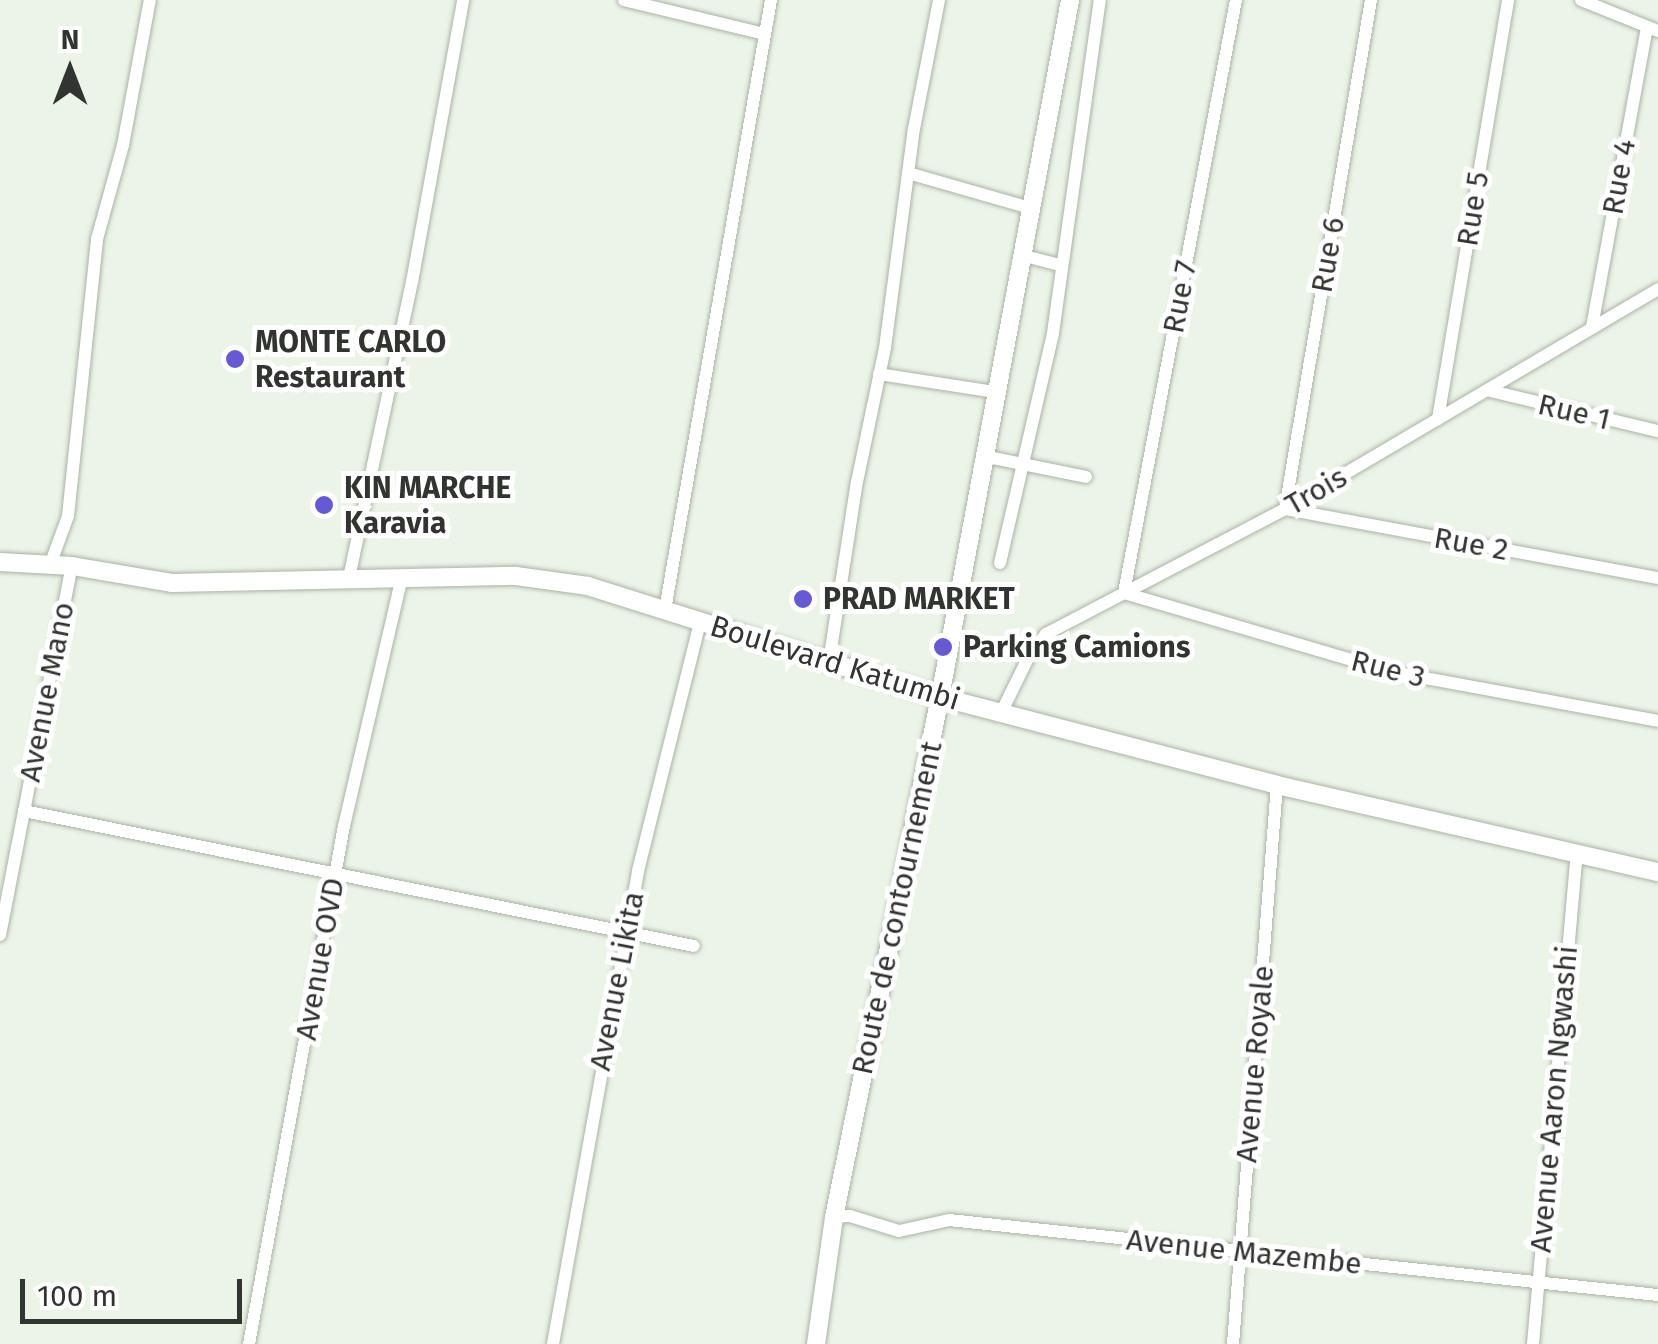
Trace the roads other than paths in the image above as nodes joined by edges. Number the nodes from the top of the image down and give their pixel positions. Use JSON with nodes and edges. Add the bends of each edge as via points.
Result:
{"nodes":[{"id":1,"x":150,"y":0,"type":"edge"},
{"id":2,"x":463,"y":0,"type":"edge"},
{"id":3,"x":624,"y":0,"type":"edge"},
{"id":4,"x":771,"y":0,"type":"edge"},
{"id":5,"x":939,"y":0,"type":"edge"},
{"id":6,"x":1070,"y":0,"type":"edge"},
{"id":7,"x":1100,"y":0,"type":"edge"},
{"id":8,"x":1236,"y":0,"type":"edge"},
{"id":9,"x":1371,"y":0,"type":"edge"},
{"id":10,"x":1508,"y":0,"type":"edge"},
{"id":11,"x":1581,"y":0,"type":"edge"},
{"id":12,"x":1652,"y":29,"type":"edge"},
{"id":13,"x":765,"y":34,"type":"junction"},
{"id":14,"x":908,"y":173,"type":"junction"},
{"id":15,"x":1030,"y":208,"type":"junction"},
{"id":16,"x":1022,"y":255,"type":"junction"},
{"id":17,"x":1060,"y":265,"type":"junction"},
{"id":18,"x":1658,"y":289,"type":"edge"},
{"id":19,"x":1592,"y":328,"type":"junction"},
{"id":20,"x":879,"y":374,"type":"junction"},
{"id":21,"x":1491,"y":391,"type":"junction"},
{"id":22,"x":996,"y":392,"type":"junction"},
{"id":23,"x":1438,"y":419,"type":"junction"},
{"id":24,"x":1658,"y":432,"type":"edge"},
{"id":25,"x":983,"y":456,"type":"junction"},
{"id":26,"x":1024,"y":466,"type":"junction"},
{"id":27,"x":1086,"y":476,"type":"dead end"},
{"id":28,"x":1285,"y":509,"type":"junction"},
{"id":29,"x":0,"y":562,"type":"edge"},
{"id":30,"x":1000,"y":563,"type":"dead end"},
{"id":31,"x":50,"y":564,"type":"junction"},
{"id":32,"x":72,"y":566,"type":"junction"},
{"id":33,"x":402,"y":576,"type":"junction"},
{"id":34,"x":349,"y":578,"type":"junction"},
{"id":35,"x":1658,"y":578,"type":"edge"},
{"id":36,"x":1124,"y":593,"type":"junction"},
{"id":37,"x":666,"y":610,"type":"junction"},
{"id":38,"x":700,"y":622,"type":"junction"},
{"id":39,"x":829,"y":662,"type":"junction"},
{"id":40,"x":940,"y":698,"type":"junction"},
{"id":41,"x":1002,"y":713,"type":"junction"},
{"id":42,"x":1658,"y":722,"type":"edge"},
{"id":43,"x":1278,"y":785,"type":"junction"},
{"id":44,"x":24,"y":811,"type":"junction"},
{"id":45,"x":1577,"y":854,"type":"junction"},
{"id":46,"x":1658,"y":872,"type":"edge"},
{"id":47,"x":335,"y":876,"type":"junction"},
{"id":48,"x":626,"y":933,"type":"junction"},
{"id":49,"x":0,"y":935,"type":"edge"},
{"id":50,"x":694,"y":946,"type":"dead end"},
{"id":51,"x":834,"y":1217,"type":"junction"},
{"id":52,"x":1240,"y":1251,"type":"junction"},
{"id":53,"x":1538,"y":1282,"type":"junction"},
{"id":54,"x":1658,"y":1295,"type":"edge"},
{"id":55,"x":249,"y":1344,"type":"edge"},
{"id":56,"x":553,"y":1344,"type":"edge"},
{"id":57,"x":816,"y":1344,"type":"edge"},
{"id":58,"x":1232,"y":1344,"type":"edge"},
{"id":59,"x":1533,"y":1344,"type":"edge"}],
"edges":[{"from":1,"to":31,"type":"street","via":[[124,145],[97,239],[68,516]]},
{"from":2,"to":34,"type":"street"},
{"from":3,"to":13,"type":"street"},
{"from":4,"to":13,"type":"street"},
{"from":5,"to":14,"type":"street"},
{"from":6,"to":15,"type":"street","name":"Route de contournement"},
{"from":7,"to":17,"type":"street"},
{"from":8,"to":36,"type":"street","name":"Rue 7"},
{"from":9,"to":28,"type":"street","name":"Rue 6"},
{"from":10,"to":23,"type":"street","name":"Rue 5"},
{"from":11,"to":12,"type":"street"},
{"from":12,"to":19,"type":"street","name":"Rue 4"},
{"from":13,"to":37,"type":"street"},
{"from":14,"to":15,"type":"street"},
{"from":14,"to":20,"type":"street"},
{"from":15,"to":16,"type":"street","name":"Route de contournement"},
{"from":16,"to":17,"type":"street"},
{"from":16,"to":22,"type":"street","name":"Route de contournement"},
{"from":17,"to":26,"type":"street","via":[[1053,333]]},
{"from":18,"to":19,"type":"street","name":"Trois"},
{"from":19,"to":21,"type":"street","name":"Trois"},
{"from":20,"to":22,"type":"street"},
{"from":20,"to":39,"type":"street"},
{"from":21,"to":23,"type":"street","name":"Trois"},
{"from":21,"to":24,"type":"street","name":"Rue 1"},
{"from":22,"to":25,"type":"street","name":"Route de contournement"},
{"from":23,"to":28,"type":"street","name":"Trois"},
{"from":25,"to":26,"type":"street"},
{"from":25,"to":40,"type":"street","name":"Route de contournement"},
{"from":26,"to":27,"type":"street"},
{"from":26,"to":30,"type":"street"},
{"from":28,"to":35,"type":"street","name":"Rue 2"},
{"from":28,"to":36,"type":"street","name":"Trois"},
{"from":29,"to":31,"type":"street","name":"Boulevard Katumbi"},
{"from":31,"to":32,"type":"street","name":"Boulevard Katumbi"},
{"from":32,"to":34,"type":"street","name":"Boulevard Katumbi","via":[[172,582]]},
{"from":32,"to":44,"type":"street","name":"Avenue Mano"},
{"from":33,"to":34,"type":"street","name":"Boulevard Katumbi"},
{"from":33,"to":37,"type":"street","name":"Boulevard Katumbi","via":[[555,580]]},
{"from":33,"to":47,"type":"street","name":"Avenue OVD"},
{"from":36,"to":41,"type":"street","name":"Trois","via":[[1046,634]]},
{"from":36,"to":42,"type":"street","name":"Rue 3","via":[[1392,672]]},
{"from":37,"to":38,"type":"street","name":"Boulevard Katumbi"},
{"from":38,"to":39,"type":"street","name":"Boulevard Katumbi"},
{"from":38,"to":48,"type":"street","name":"Avenue Likita"},
{"from":39,"to":40,"type":"street","name":"Boulevard Katumbi"},
{"from":40,"to":41,"type":"street","name":"Boulevard Katumbi"},
{"from":40,"to":51,"type":"street","name":"Route de contournement"},
{"from":41,"to":43,"type":"street","name":"Boulevard Katumbi"},
{"from":43,"to":45,"type":"street","name":"Boulevard Katumbi"},
{"from":43,"to":52,"type":"street","name":"Avenue Royale"},
{"from":44,"to":47,"type":"street"},
{"from":44,"to":49,"type":"street","name":"Avenue Mano"},
{"from":45,"to":46,"type":"street","name":"Boulevard Katumbi"},
{"from":45,"to":53,"type":"street","name":"Avenue Aaron Ngwashi"},
{"from":47,"to":48,"type":"street"},
{"from":47,"to":55,"type":"street","name":"Avenue OVD"},
{"from":48,"to":50,"type":"street"},
{"from":48,"to":56,"type":"street","name":"Avenue Likita"},
{"from":51,"to":52,"type":"street","name":"Avenue Mazembe","via":[[899,1230],[949,1220]]},
{"from":51,"to":57,"type":"street","name":"Route de contournement"},
{"from":52,"to":53,"type":"street","name":"Avenue Mazembe"},
{"from":52,"to":58,"type":"street","name":"Avenue Royale"},
{"from":53,"to":54,"type":"street","name":"Avenue Mazembe"},
{"from":53,"to":59,"type":"street","name":"Avenue Aaron Ngwashi"}]}
